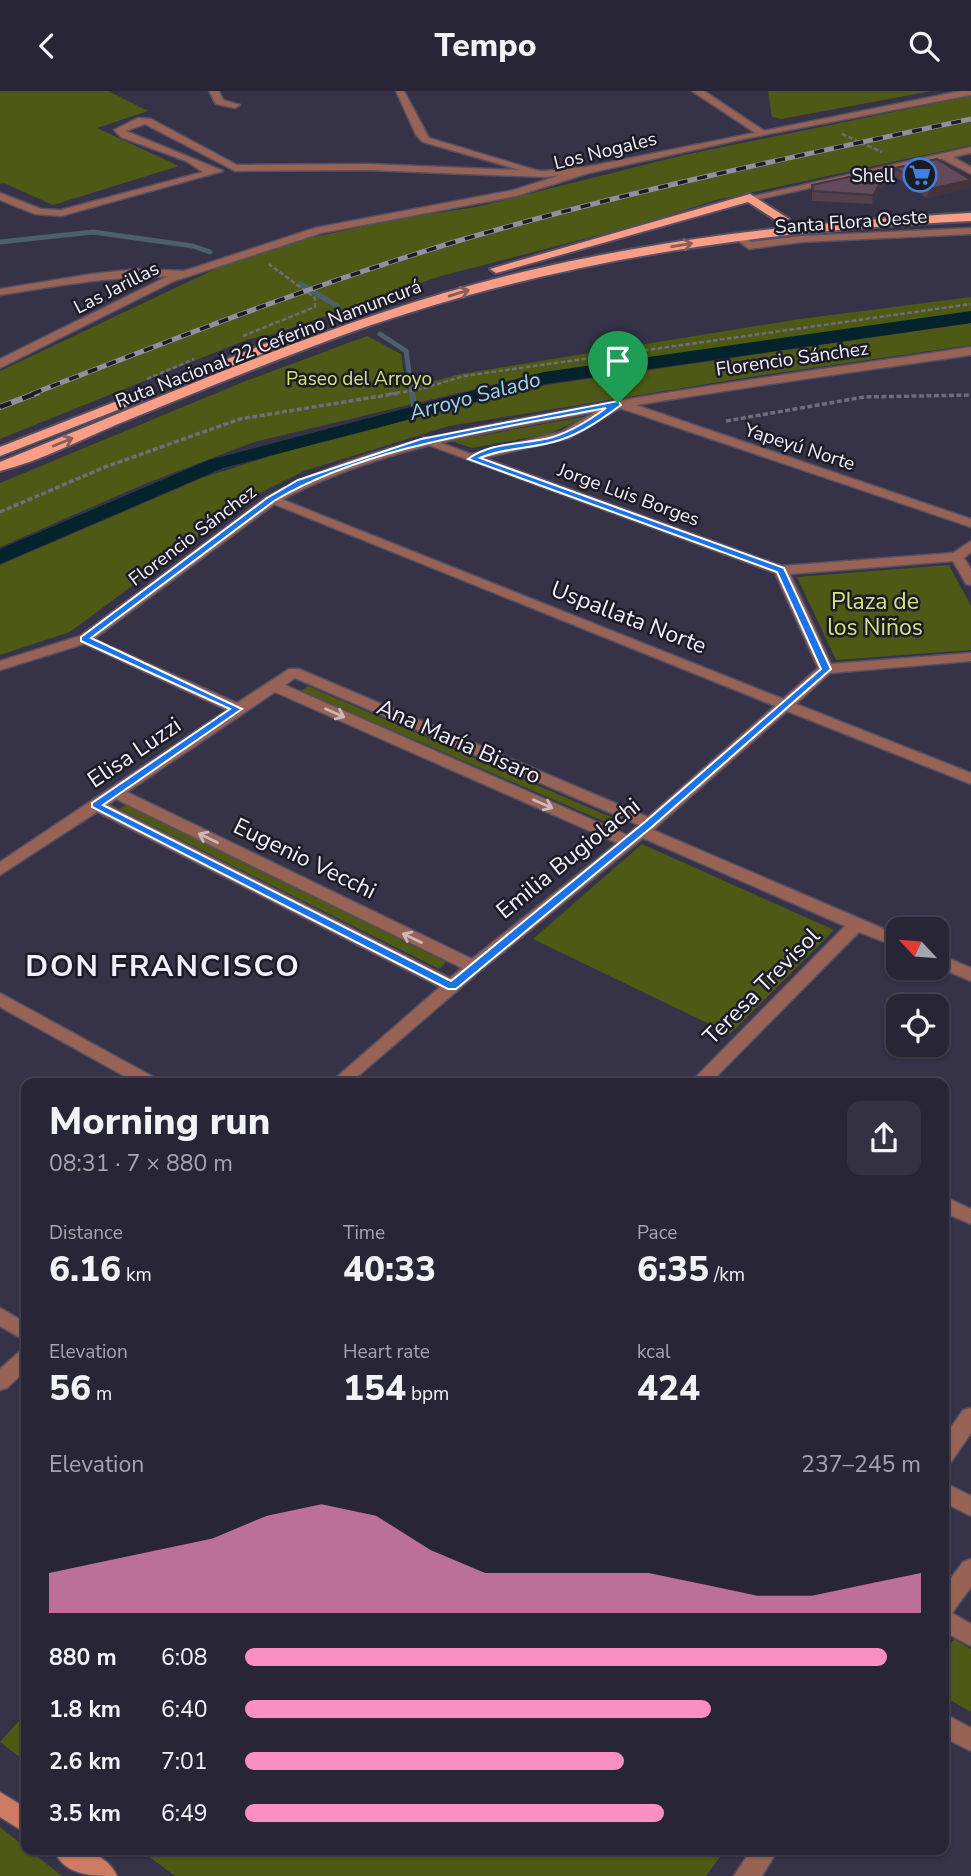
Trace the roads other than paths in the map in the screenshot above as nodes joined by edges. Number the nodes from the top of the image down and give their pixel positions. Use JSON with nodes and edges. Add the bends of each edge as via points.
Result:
{"nodes":[{"id":1,"x":214,"y":91,"type":"edge"},
{"id":2,"x":400,"y":91,"type":"edge"},
{"id":3,"x":697,"y":91,"type":"edge"},
{"id":4,"x":971,"y":92,"type":"edge"},
{"id":5,"x":236,"y":105,"type":"dead end"},
{"id":6,"x":761,"y":132,"type":"junction"},
{"id":7,"x":971,"y":150,"type":"edge"},
{"id":8,"x":944,"y":156,"type":"junction"},
{"id":9,"x":235,"y":168,"type":"junction"},
{"id":10,"x":586,"y":170,"type":"junction"},
{"id":11,"x":971,"y":171,"type":"edge"},
{"id":12,"x":211,"y":172,"type":"junction"},
{"id":13,"x":544,"y":174,"type":"junction"},
{"id":14,"x":0,"y":196,"type":"edge"},
{"id":15,"x":750,"y":198,"type":"junction"},
{"id":16,"x":971,"y":207,"type":"edge"},
{"id":17,"x":971,"y":217,"type":"edge"},
{"id":18,"x":783,"y":219,"type":"junction"},
{"id":19,"x":971,"y":223,"type":"edge"},
{"id":20,"x":801,"y":227,"type":"junction"},
{"id":21,"x":971,"y":231,"type":"edge"},
{"id":22,"x":738,"y":236,"type":"junction"},
{"id":23,"x":251,"y":251,"type":"joint"},
{"id":24,"x":185,"y":274,"type":"junction"},
{"id":25,"x":463,"y":279,"type":"junction"},
{"id":26,"x":0,"y":292,"type":"edge"},
{"id":27,"x":971,"y":352,"type":"edge"},
{"id":28,"x":0,"y":364,"type":"edge"},
{"id":29,"x":618,"y":403,"type":"junction"},
{"id":30,"x":424,"y":441,"type":"junction"},
{"id":31,"x":0,"y":452,"type":"edge"},
{"id":32,"x":472,"y":459,"type":"junction"},
{"id":33,"x":0,"y":467,"type":"edge"},
{"id":34,"x":271,"y":500,"type":"junction"},
{"id":35,"x":971,"y":523,"type":"edge"},
{"id":36,"x":971,"y":545,"type":"edge"},
{"id":37,"x":957,"y":557,"type":"junction"},
{"id":38,"x":781,"y":570,"type":"junction"},
{"id":39,"x":971,"y":581,"type":"edge"},
{"id":40,"x":85,"y":639,"type":"junction"},
{"id":41,"x":971,"y":657,"type":"edge"},
{"id":42,"x":0,"y":666,"type":"edge"},
{"id":43,"x":826,"y":669,"type":"junction"},
{"id":44,"x":294,"y":672,"type":"joint"},
{"id":45,"x":272,"y":685,"type":"junction"},
{"id":46,"x":786,"y":703,"type":"junction"},
{"id":47,"x":237,"y":709,"type":"junction"},
{"id":48,"x":971,"y":779,"type":"edge"},
{"id":49,"x":114,"y":792,"type":"junction"},
{"id":50,"x":96,"y":805,"type":"junction"},
{"id":51,"x":639,"y":832,"type":"junction"},
{"id":52,"x":3,"y":864,"type":"edge"},
{"id":53,"x":857,"y":924,"type":"junction"},
{"id":54,"x":886,"y":937,"type":"edge"},
{"id":55,"x":949,"y":965,"type":"edge"},
{"id":56,"x":474,"y":967,"type":"junction"},
{"id":57,"x":971,"y":975,"type":"edge"},
{"id":58,"x":452,"y":986,"type":"junction"},
{"id":59,"x":0,"y":999,"type":"edge"},
{"id":60,"x":142,"y":1078,"type":"edge"},
{"id":61,"x":346,"y":1078,"type":"edge"},
{"id":62,"x":706,"y":1078,"type":"edge"},
{"id":63,"x":949,"y":1206,"type":"edge"},
{"id":64,"x":971,"y":1217,"type":"edge"},
{"id":65,"x":0,"y":1316,"type":"edge"},
{"id":66,"x":21,"y":1330,"type":"edge"},
{"id":67,"x":21,"y":1363,"type":"edge"},
{"id":68,"x":0,"y":1382,"type":"edge"},
{"id":69,"x":971,"y":1416,"type":"edge"},
{"id":70,"x":949,"y":1447,"type":"edge"},
{"id":71,"x":949,"y":1494,"type":"edge"},
{"id":72,"x":971,"y":1507,"type":"edge"},
{"id":73,"x":971,"y":1569,"type":"edge"},
{"id":74,"x":949,"y":1599,"type":"edge"},
{"id":75,"x":949,"y":1623,"type":"edge"},
{"id":76,"x":971,"y":1636,"type":"edge"},
{"id":77,"x":949,"y":1727,"type":"edge"},
{"id":78,"x":971,"y":1740,"type":"edge"},
{"id":79,"x":0,"y":1803,"type":"edge"},
{"id":80,"x":21,"y":1818,"type":"edge"},
{"id":81,"x":73,"y":1855,"type":"edge"},
{"id":82,"x":762,"y":1855,"type":"edge"},
{"id":83,"x":104,"y":1876,"type":"edge"},
{"id":84,"x":747,"y":1876,"type":"edge"}],
"edges":[{"from":1,"to":5,"type":"street","via":[[219,101]]},
{"from":2,"to":13,"type":"lane","via":[[426,140]]},
{"from":3,"to":6,"type":"street"},
{"from":4,"to":6,"type":"street","name":"Los Nogales"},
{"from":6,"to":10,"type":"street","name":"Los Nogales"},
{"from":7,"to":8,"type":"street"},
{"from":8,"to":11,"type":"street"},
{"from":8,"to":15,"type":"street"},
{"from":9,"to":12,"type":"street"},
{"from":9,"to":12,"type":"street","via":[[147,121],[119,130]]},
{"from":9,"to":13,"type":"street","via":[[369,167]]},
{"from":10,"to":13,"type":"street"},
{"from":10,"to":23,"type":"street","name":"Los Nogales","via":[[516,193],[319,230]]},
{"from":12,"to":14,"type":"street","via":[[61,213],[38,212]]},
{"from":15,"to":18,"type":"highway"},
{"from":15,"to":25,"type":"highway"},
{"from":16,"to":18,"type":"highway","name":"Ruta Nacional 22 Ceferino Namuncurá"},
{"from":17,"to":20,"type":"highway","name":"Ruta Nacional 22 Ceferino Namuncurá"},
{"from":18,"to":25,"type":"highway","name":"Ruta Nacional 22 Ceferino Namuncurá","via":[[649,238]]},
{"from":19,"to":20,"type":"highway"},
{"from":20,"to":22,"type":"highway","name":"Ruta Nacional 22 Ceferino Namuncurá"},
{"from":21,"to":22,"type":"street","name":"Santa Flora Oeste","via":[[749,246]]},
{"from":33,"to":22,"type":"highway","name":"Ruta Nacional 22 Ceferino Namuncurá","one_way":true,"via":[[424,303],[518,277]]},
{"from":23,"to":24,"type":"street","name":"Las Jarillas"},
{"from":24,"to":26,"type":"street","via":[[114,273]]},
{"from":24,"to":28,"type":"street","name":"Las Jarillas"},
{"from":25,"to":31,"type":"highway","name":"Ruta Nacional 22 Ceferino Namuncurá","via":[[327,324]]},
{"from":27,"to":29,"type":"street","name":"Florencio Sánchez"},
{"from":29,"to":30,"type":"street","name":"Florencio Sánchez"},
{"from":29,"to":32,"type":"street","name":"Florencio Sánchez","via":[[556,439],[491,450]]},
{"from":29,"to":35,"type":"street","name":"Yapeyú Norte"},
{"from":30,"to":32,"type":"street","name":"Jorge Luis Borges"},
{"from":30,"to":34,"type":"street","name":"Florencio Sánchez","via":[[301,481]]},
{"from":32,"to":38,"type":"street","name":"Jorge Luis Borges"},
{"from":34,"to":40,"type":"street","name":"Florencio Sánchez"},
{"from":34,"to":46,"type":"street","name":"Uspallata Norte"},
{"from":36,"to":37,"type":"street"},
{"from":37,"to":38,"type":"street"},
{"from":37,"to":39,"type":"street"},
{"from":38,"to":43,"type":"street"},
{"from":40,"to":42,"type":"street","name":"Florencio Sánchez"},
{"from":40,"to":47,"type":"street"},
{"from":41,"to":43,"type":"street"},
{"from":43,"to":46,"type":"street","name":"Emilia Bugiolachi"},
{"from":44,"to":45,"type":"street","name":"Elisa Luzzi"},
{"from":44,"to":51,"type":"street","name":"Ana María Bisaro"},
{"from":45,"to":47,"type":"street","name":"Elisa Luzzi"},
{"from":45,"to":51,"type":"street","name":"Ana María Bisaro","one_way":true},
{"from":46,"to":48,"type":"street","name":"Uspallata Norte"},
{"from":46,"to":51,"type":"street","name":"Emilia Bugiolachi"},
{"from":47,"to":49,"type":"street","name":"Elisa Luzzi"},
{"from":49,"to":50,"type":"street","name":"Elisa Luzzi"},
{"from":56,"to":49,"type":"street","name":"Eugenio Vecchi","one_way":true},
{"from":50,"to":52,"type":"street","name":"Elisa Luzzi"},
{"from":50,"to":58,"type":"street","name":"Eugenio Vecchi"},
{"from":51,"to":53,"type":"street","name":"Ana María Bisaro"},
{"from":51,"to":56,"type":"street","name":"Emilia Bugiolachi"},
{"from":53,"to":54,"type":"street","name":"Ana María Bisaro"},
{"from":53,"to":62,"type":"street","name":"Teresa Trevisol"},
{"from":55,"to":57,"type":"street"},
{"from":56,"to":58,"type":"street","name":"Emilia Bugiolachi"},
{"from":58,"to":61,"type":"street","name":"Emilia Bugiolachi"},
{"from":59,"to":60,"type":"street"},
{"from":63,"to":64,"type":"street"},
{"from":65,"to":66,"type":"street"},
{"from":67,"to":68,"type":"street"},
{"from":69,"to":70,"type":"street"},
{"from":71,"to":72,"type":"street"},
{"from":73,"to":74,"type":"street"},
{"from":75,"to":76,"type":"street"},
{"from":77,"to":78,"type":"street"},
{"from":79,"to":80,"type":"main road"},
{"from":81,"to":83,"type":"main road"},
{"from":82,"to":84,"type":"street"}]}
